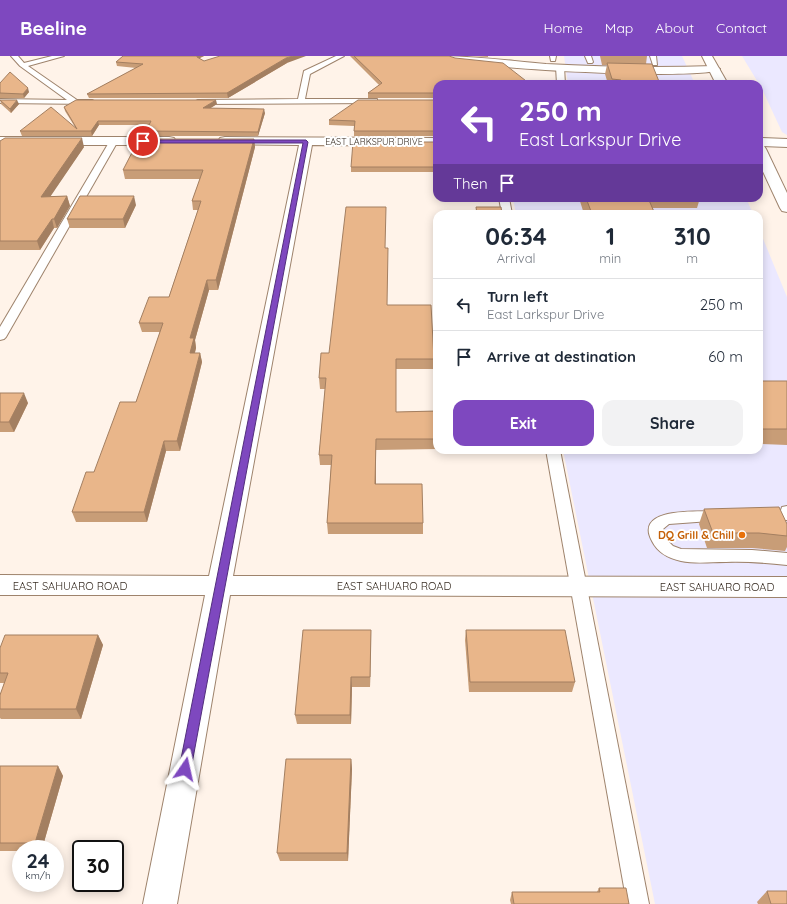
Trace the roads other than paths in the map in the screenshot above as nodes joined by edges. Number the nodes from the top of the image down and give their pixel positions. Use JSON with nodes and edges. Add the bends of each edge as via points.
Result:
{"nodes":[{"id":1,"x":14,"y":56,"type":"edge"},
{"id":2,"x":60,"y":56,"type":"edge"},
{"id":3,"x":341,"y":56,"type":"edge"},
{"id":4,"x":448,"y":56,"type":"edge"},
{"id":5,"x":504,"y":56,"type":"edge"},
{"id":6,"x":707,"y":56,"type":"edge"},
{"id":7,"x":589,"y":59,"type":"edge"},
{"id":8,"x":654,"y":60,"type":"edge"},
{"id":9,"x":555,"y":61,"type":"edge"},
{"id":10,"x":22,"y":65,"type":"junction"},
{"id":11,"x":438,"y":67,"type":"edge"},
{"id":12,"x":714,"y":70,"type":"junction"},
{"id":13,"x":560,"y":80,"type":"edge"},
{"id":14,"x":720,"y":80,"type":"edge"},
{"id":15,"x":0,"y":101,"type":"edge"},
{"id":16,"x":75,"y":102,"type":"junction"},
{"id":17,"x":98,"y":102,"type":"edge"},
{"id":18,"x":190,"y":102,"type":"edge"},
{"id":19,"x":302,"y":102,"type":"junction"},
{"id":20,"x":385,"y":102,"type":"edge"},
{"id":21,"x":0,"y":141,"type":"edge"},
{"id":22,"x":114,"y":141,"type":"junction"},
{"id":23,"x":183,"y":141,"type":"edge"},
{"id":24,"x":214,"y":141,"type":"edge"},
{"id":25,"x":306,"y":142,"type":"junction"},
{"id":26,"x":433,"y":142,"type":"edge"},
{"id":27,"x":763,"y":142,"type":"edge"},
{"id":28,"x":787,"y":143,"type":"edge"},
{"id":29,"x":763,"y":157,"type":"edge"},
{"id":30,"x":787,"y":208,"type":"edge"},
{"id":31,"x":0,"y":336,"type":"edge"},
{"id":32,"x":554,"y":454,"type":"edge"},
{"id":33,"x":787,"y":511,"type":"edge"},
{"id":34,"x":787,"y":559,"type":"edge"},
{"id":35,"x":0,"y":586,"type":"edge"},
{"id":36,"x":219,"y":586,"type":"junction"},
{"id":37,"x":579,"y":587,"type":"junction"},
{"id":38,"x":787,"y":587,"type":"edge"},
{"id":39,"x":160,"y":904,"type":"edge"},
{"id":40,"x":638,"y":904,"type":"edge"}],
"edges":[{"from":1,"to":10,"type":"lane"},
{"from":2,"to":10,"type":"lane"},
{"from":3,"to":19,"type":"lane","via":[[307,73]]},
{"from":4,"to":9,"type":"street"},
{"from":4,"to":11,"type":"street"},
{"from":5,"to":9,"type":"street"},
{"from":6,"to":12,"type":"street"},
{"from":7,"to":8,"type":"street"},
{"from":7,"to":9,"type":"street"},
{"from":8,"to":12,"type":"street"},
{"from":9,"to":12,"type":"street","via":[[675,71]]},
{"from":9,"to":13,"type":"lane"},
{"from":10,"to":16,"type":"lane"},
{"from":12,"to":14,"type":"street"},
{"from":15,"to":16,"type":"lane"},
{"from":16,"to":17,"type":"lane"},
{"from":18,"to":19,"type":"lane"},
{"from":19,"to":20,"type":"lane"},
{"from":21,"to":22,"type":"street"},
{"from":22,"to":23,"type":"street"},
{"from":22,"to":31,"type":"lane"},
{"from":24,"to":25,"type":"street","name":"EAST LARKSPUR DRIVE"},
{"from":25,"to":26,"type":"street","name":"EAST LARKSPUR DRIVE"},
{"from":25,"to":36,"type":"street"},
{"from":27,"to":28,"type":"street"},
{"from":29,"to":30,"type":"street"},
{"from":32,"to":37,"type":"lane"},
{"from":33,"to":34,"type":"lane","via":[[786,515],[666,518],[655,526],[655,534],[661,544],[676,554]]},
{"from":35,"to":36,"type":"street","name":"EAST SAHUARO ROAD"},
{"from":36,"to":37,"type":"street","name":"EAST SAHUARO ROAD"},
{"from":36,"to":39,"type":"street"},
{"from":37,"to":38,"type":"street","name":"EAST SAHUARO ROAD"},
{"from":37,"to":40,"type":"lane"}]}
